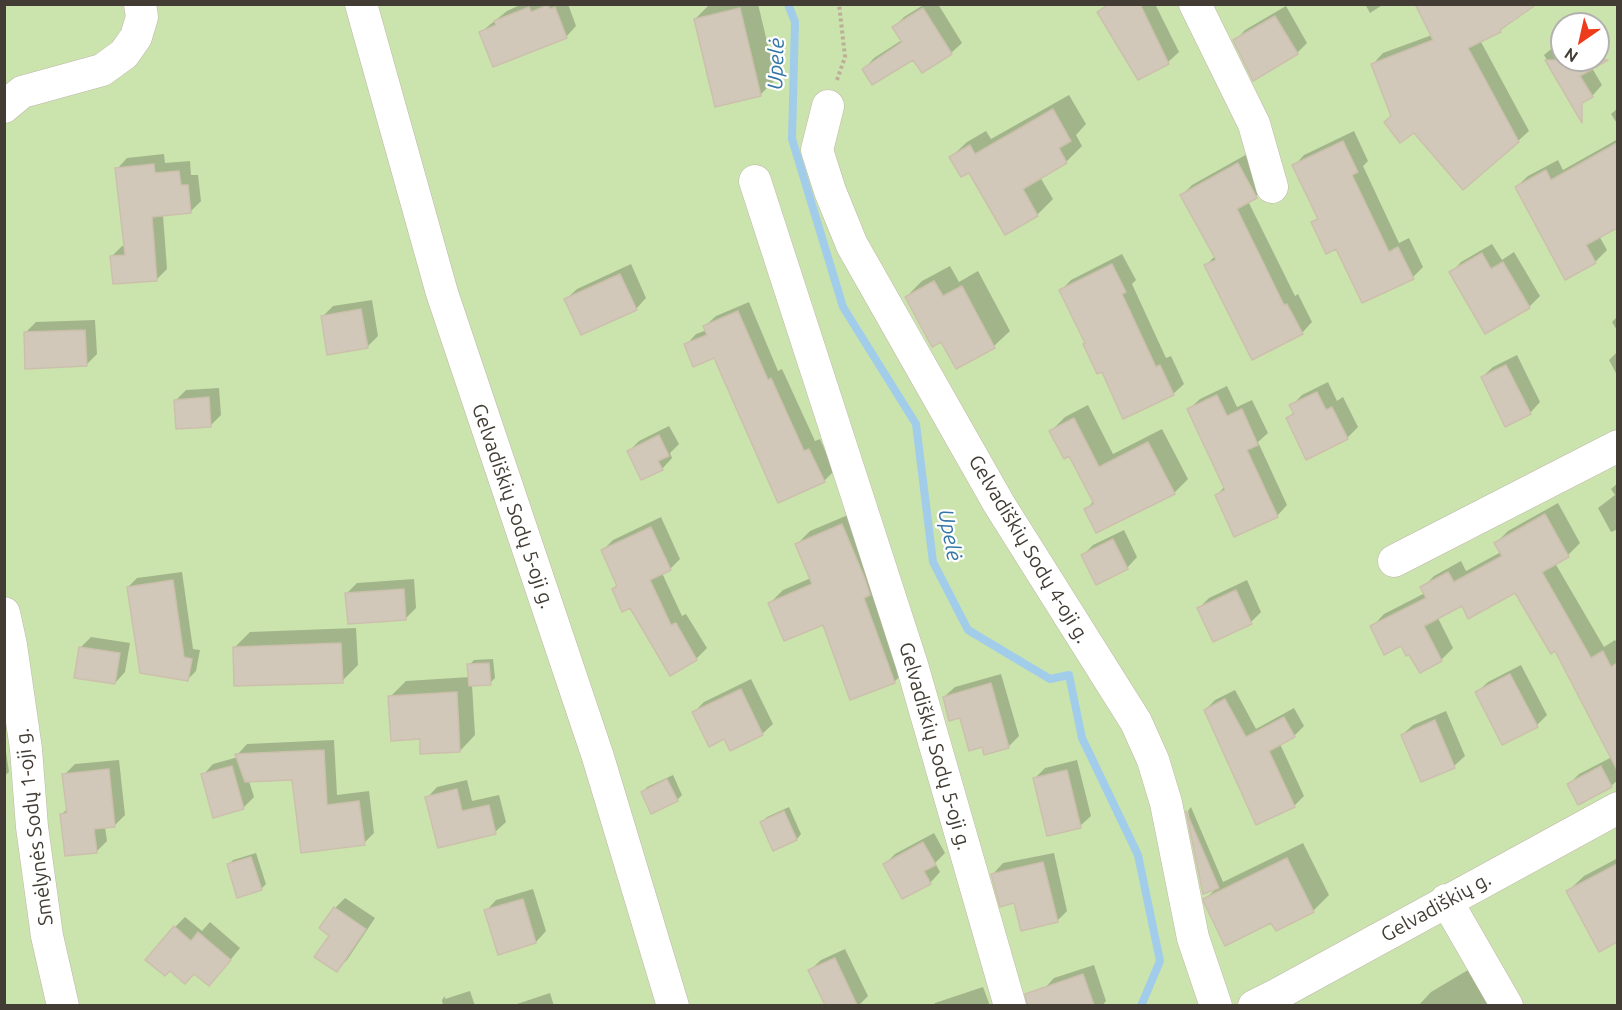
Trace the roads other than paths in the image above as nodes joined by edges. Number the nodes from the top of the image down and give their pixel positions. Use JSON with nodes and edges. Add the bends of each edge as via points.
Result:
{"nodes":[{"id":1,"x":140,"y":4,"type":"edge"},
{"id":2,"x":361,"y":4,"type":"edge"},
{"id":3,"x":1196,"y":4,"type":"edge"},
{"id":4,"x":828,"y":106,"type":"road end"},
{"id":5,"x":4,"y":107,"type":"edge"},
{"id":6,"x":755,"y":181,"type":"dead end"},
{"id":7,"x":1272,"y":187,"type":"dead end"},
{"id":8,"x":1617,"y":446,"type":"edge"},
{"id":9,"x":1394,"y":561,"type":"dead end"},
{"id":10,"x":4,"y":613,"type":"edge"},
{"id":11,"x":1617,"y":808,"type":"edge"},
{"id":12,"x":1446,"y":900,"type":"junction"},
{"id":13,"x":63,"y":1005,"type":"edge"},
{"id":14,"x":673,"y":1005,"type":"edge"},
{"id":15,"x":1010,"y":1005,"type":"edge"},
{"id":16,"x":1216,"y":1005,"type":"edge"},
{"id":17,"x":1254,"y":1005,"type":"edge"},
{"id":18,"x":1506,"y":1005,"type":"edge"}],
"edges":[{"from":1,"to":5,"type":"street","via":[[142,17],[136,37],[124,54],[102,70],[22,92]]},
{"from":2,"to":14,"type":"street","name":"Gelvadiškių Sodų 5-oji g.","via":[[442,293],[598,757]]},
{"from":3,"to":7,"type":"street","via":[[1254,124]]},
{"from":4,"to":16,"type":"street","name":"Gelvadiškių Sodų 4-oji g.","via":[[818,150],[852,244],[999,504],[1136,722],[1153,760],[1166,803],[1193,938]]},
{"from":6,"to":15,"type":"street","name":"Gelvadiškių Sodų 5-oji g.","via":[[912,665]]},
{"from":8,"to":9,"type":"street"},
{"from":10,"to":13,"type":"street","name":"Smėlynės Sodų 1-oji g.","via":[[24,738],[47,936]]},
{"from":11,"to":12,"type":"street","name":"Gelvadiškių g."},
{"from":12,"to":17,"type":"street","name":"Gelvadiškių g."},
{"from":12,"to":18,"type":"street"}]}
